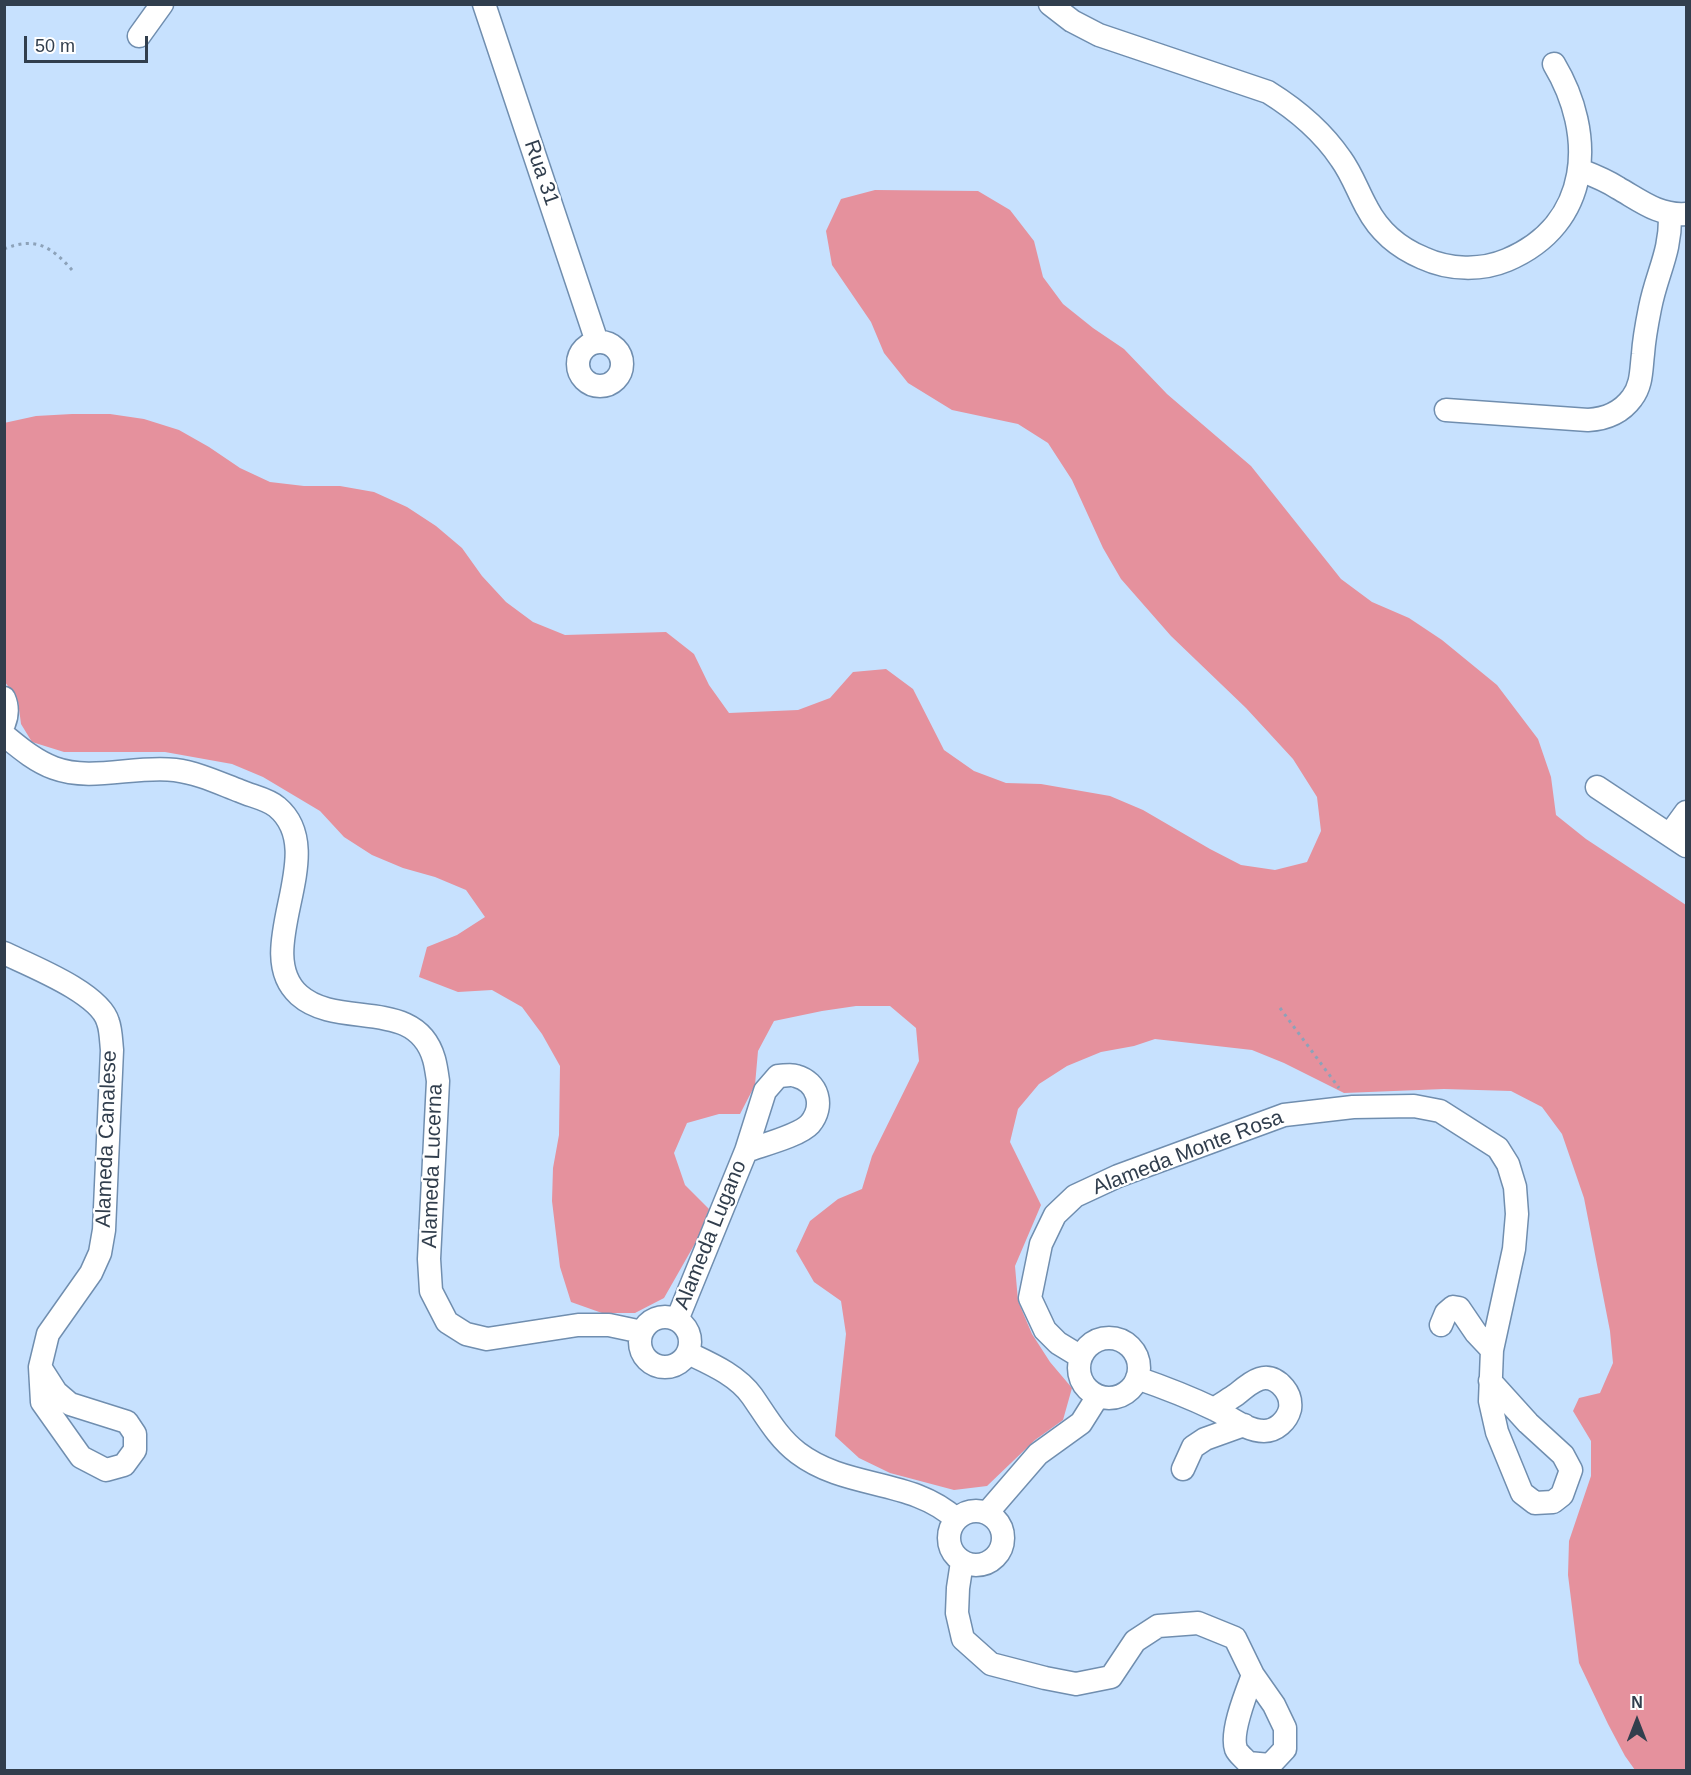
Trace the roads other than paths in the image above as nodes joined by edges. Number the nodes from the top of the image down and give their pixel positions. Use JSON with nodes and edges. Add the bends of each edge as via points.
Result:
{"nodes":[{"id":1,"x":162,"y":4,"type":"edge"},
{"id":2,"x":484,"y":4,"type":"edge"},
{"id":3,"x":1050,"y":4,"type":"edge"},
{"id":4,"x":139,"y":36,"type":"dead end"},
{"id":5,"x":1554,"y":64,"type":"dead end"},
{"id":6,"x":1580,"y":170,"type":"junction"},
{"id":7,"x":1678,"y":214,"type":"edge"},
{"id":8,"x":597,"y":342,"type":"dead end"},
{"id":9,"x":1446,"y":410,"type":"dead end"},
{"id":10,"x":4,"y":698,"type":"edge"},
{"id":11,"x":4,"y":724,"type":"edge"},
{"id":12,"x":4,"y":735,"type":"edge"},
{"id":13,"x":1597,"y":787,"type":"dead end"},
{"id":14,"x":1686,"y":812,"type":"edge"},
{"id":15,"x":1678,"y":840,"type":"edge"},
{"id":16,"x":4,"y":953,"type":"edge"},
{"id":17,"x":746,"y":1151,"type":"dead end"},
{"id":18,"x":677,"y":1320,"type":"junction"},
{"id":19,"x":1441,"y":1325,"type":"dead end"},
{"id":20,"x":642,"y":1332,"type":"junction"},
{"id":21,"x":1492,"y":1350,"type":"junction"},
{"id":22,"x":688,"y":1353,"type":"junction"},
{"id":23,"x":1081,"y":1357,"type":"junction"},
{"id":24,"x":40,"y":1367,"type":"junction"},
{"id":25,"x":1137,"y":1378,"type":"junction"},
{"id":26,"x":1490,"y":1381,"type":"junction"},
{"id":27,"x":1098,"y":1396,"type":"junction"},
{"id":28,"x":1214,"y":1409,"type":"junction"},
{"id":29,"x":1244,"y":1425,"type":"junction"},
{"id":30,"x":1183,"y":1469,"type":"dead end"},
{"id":31,"x":987,"y":1513,"type":"junction"},
{"id":32,"x":956,"y":1519,"type":"junction"},
{"id":33,"x":962,"y":1562,"type":"junction"},
{"id":34,"x":1253,"y":1675,"type":"dead end"}],
"edges":[{"from":1,"to":4,"type":"street"},
{"from":2,"to":8,"type":"street","name":"Rua 31"},
{"from":3,"to":6,"type":"street","via":[[1100,35],[1268,92],[1286,103],[1331,146],[1386,233],[1410,252],[1440,264],[1487,266],[1531,248],[1564,214]]},
{"from":5,"to":6,"type":"street","via":[[1577,115]]},
{"from":6,"to":7,"type":"street","via":[[1644,204]]},
{"from":7,"to":9,"type":"street","via":[[1651,304],[1641,379],[1625,406],[1608,417],[1588,420]]},
{"from":10,"to":11,"type":"street","via":[[8,715]]},
{"from":12,"to":20,"type":"street","name":"Alameda Lucerna","via":[[32,757],[55,768],[83,774],[175,770],[208,778],[277,806],[289,821],[297,854],[281,948],[285,975],[310,1004],[408,1024],[423,1038],[434,1057],[438,1081],[429,1259],[431,1291],[447,1322],[466,1334],[487,1339],[578,1325],[609,1325]]},
{"from":13,"to":15,"type":"street"},
{"from":14,"to":15,"type":"street"},
{"from":16,"to":24,"type":"street","name":"Alameda Canalese","via":[[95,1002],[108,1020],[112,1050],[105,1230],[100,1254],[91,1274],[48,1334]]},
{"from":17,"to":18,"type":"street","name":"Alameda Lugano"},
{"from":18,"to":20,"type":"street","via":[[657,1319]]},
{"from":18,"to":22,"type":"street","via":[[691,1341]]},
{"from":19,"to":21,"type":"street","via":[[1446,1313],[1453,1307],[1459,1308]]},
{"from":20,"to":22,"type":"street","via":[[640,1345],[645,1357],[655,1365],[668,1367],[680,1363]]},
{"from":21,"to":23,"type":"street","name":"Alameda Monte Rosa","via":[[1518,1214],[1508,1164],[1498,1148],[1440,1111],[1414,1106],[1353,1107],[1284,1115],[1118,1176],[1075,1196],[1055,1215],[1041,1244],[1030,1298],[1045,1330],[1058,1344]]},
{"from":21,"to":26,"type":"street","name":"Alameda Monte Rosa"},
{"from":22,"to":32,"type":"street","via":[[731,1376],[797,1452],[832,1473],[914,1494],[942,1507]]},
{"from":23,"to":25,"type":"street","via":[[1087,1348],[1104,1338],[1124,1342],[1137,1358]]},
{"from":23,"to":27,"type":"street","via":[[1080,1375],[1089,1391]]},
{"from":24,"to":24,"type":"street","name":"Alameda Canalese","via":[[42,1402],[81,1457],[105,1470],[124,1465],[135,1450],[135,1434],[127,1422],[70,1404],[56,1392]]},
{"from":25,"to":27,"type":"street","via":[[1133,1387],[1117,1397]]},
{"from":25,"to":28,"type":"street"},
{"from":26,"to":26,"type":"street","name":"Alameda Monte Rosa","via":[[1497,1432],[1522,1493],[1535,1503],[1552,1502],[1562,1495],[1571,1470],[1563,1455]]},
{"from":27,"to":31,"type":"street","via":[[1081,1423],[1038,1454]]},
{"from":28,"to":29,"type":"street"},
{"from":28,"to":29,"type":"street","via":[[1259,1379],[1282,1386],[1288,1393],[1290,1411],[1280,1425],[1263,1431]]},
{"from":29,"to":30,"type":"street","via":[[1193,1447]]},
{"from":31,"to":32,"type":"street","via":[[970,1511]]},
{"from":31,"to":33,"type":"street","via":[[1003,1533],[1000,1550],[988,1563]]},
{"from":32,"to":33,"type":"street","via":[[948,1542]]},
{"from":33,"to":34,"type":"street","via":[[957,1613],[963,1639],[991,1664],[1076,1684],[1111,1677],[1135,1641],[1158,1626],[1198,1623],[1235,1638]]}]}
